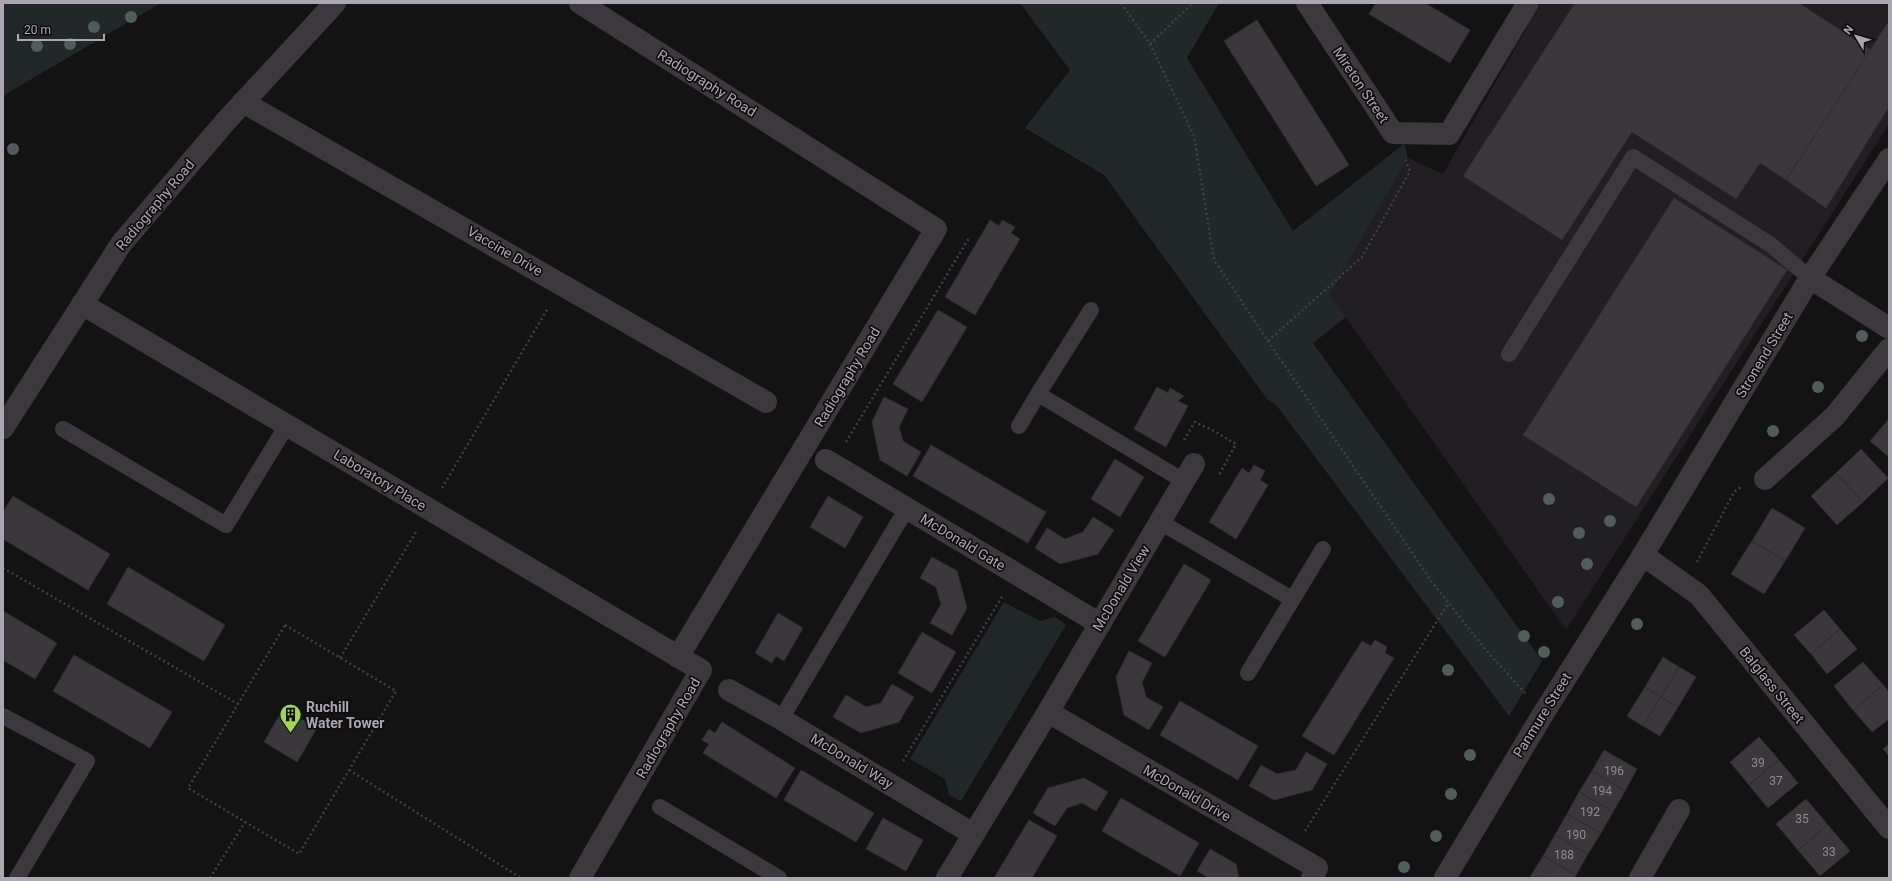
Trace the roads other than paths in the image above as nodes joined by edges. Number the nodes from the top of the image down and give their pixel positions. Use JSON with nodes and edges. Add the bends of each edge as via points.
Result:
{"nodes":[{"id":1,"x":335,"y":3,"type":"edge"},
{"id":2,"x":580,"y":3,"type":"edge"},
{"id":3,"x":1307,"y":3,"type":"edge"},
{"id":4,"x":1528,"y":3,"type":"edge"},
{"id":5,"x":243,"y":102,"type":"junction"},
{"id":6,"x":1889,"y":159,"type":"edge"},
{"id":7,"x":1810,"y":278,"type":"junction"},
{"id":8,"x":82,"y":304,"type":"junction"},
{"id":9,"x":1091,"y":310,"type":"dead end"},
{"id":10,"x":1889,"y":328,"type":"edge"},
{"id":11,"x":1889,"y":349,"type":"edge"},
{"id":12,"x":1509,"y":354,"type":"dead end"},
{"id":13,"x":1038,"y":394,"type":"junction"},
{"id":14,"x":766,"y":402,"type":"dead end"},
{"id":15,"x":287,"y":425,"type":"junction"},
{"id":16,"x":1019,"y":426,"type":"dead end"},
{"id":17,"x":3,"y":428,"type":"edge"},
{"id":18,"x":63,"y":429,"type":"dead end"},
{"id":19,"x":826,"y":460,"type":"dead end"},
{"id":20,"x":1189,"y":473,"type":"joint"},
{"id":21,"x":1765,"y":479,"type":"road end"},
{"id":22,"x":907,"y":508,"type":"junction"},
{"id":23,"x":1160,"y":522,"type":"junction"},
{"id":24,"x":1322,"y":549,"type":"dead end"},
{"id":25,"x":1644,"y":555,"type":"junction"},
{"id":26,"x":1292,"y":599,"type":"junction"},
{"id":27,"x":1100,"y":624,"type":"junction"},
{"id":28,"x":678,"y":657,"type":"junction"},
{"id":29,"x":1248,"y":673,"type":"dead end"},
{"id":30,"x":729,"y":690,"type":"dead end"},
{"id":31,"x":1048,"y":712,"type":"junction"},
{"id":32,"x":3,"y":716,"type":"edge"},
{"id":33,"x":781,"y":719,"type":"junction"},
{"id":34,"x":660,"y":806,"type":"dead end"},
{"id":35,"x":1679,"y":810,"type":"dead end"},
{"id":36,"x":1889,"y":828,"type":"edge"},
{"id":37,"x":973,"y":834,"type":"junction"},
{"id":38,"x":17,"y":878,"type":"edge"},
{"id":39,"x":580,"y":878,"type":"edge"},
{"id":40,"x":779,"y":878,"type":"edge"},
{"id":41,"x":947,"y":878,"type":"edge"},
{"id":42,"x":1312,"y":878,"type":"edge"},
{"id":43,"x":1445,"y":878,"type":"edge"},
{"id":44,"x":1640,"y":878,"type":"edge"}],
"edges":[{"from":1,"to":5,"type":"street","name":"Radiography Road"},
{"from":2,"to":28,"type":"street","name":"Radiography Road","via":[[936,229]]},
{"from":3,"to":4,"type":"street","name":"Mireton Street","via":[[1393,132],[1449,134]]},
{"from":5,"to":8,"type":"street","name":"Radiography Road","via":[[121,244]]},
{"from":5,"to":14,"type":"street","name":"Vaccine Drive"},
{"from":6,"to":7,"type":"street","name":"Stronend Street"},
{"from":7,"to":10,"type":"street"},
{"from":7,"to":12,"type":"lane","via":[[1771,245],[1634,157]]},
{"from":7,"to":25,"type":"street","name":"Stronend Street"},
{"from":8,"to":15,"type":"street","name":"Laboratory Place"},
{"from":8,"to":17,"type":"street","name":"Radiography Road"},
{"from":9,"to":13,"type":"lane"},
{"from":11,"to":21,"type":"street","via":[[1835,416]]},
{"from":13,"to":16,"type":"lane"},
{"from":13,"to":20,"type":"lane","via":[[1166,470]]},
{"from":15,"to":18,"type":"lane","via":[[226,525]]},
{"from":15,"to":28,"type":"street","name":"Laboratory Place"},
{"from":19,"to":22,"type":"street","name":"McDonald Gate"},
{"from":20,"to":23,"type":"street","name":"McDonald View"},
{"from":22,"to":27,"type":"street","name":"McDonald Gate"},
{"from":22,"to":33,"type":"lane"},
{"from":23,"to":26,"type":"lane"},
{"from":23,"to":27,"type":"street","name":"McDonald View"},
{"from":24,"to":26,"type":"lane"},
{"from":25,"to":36,"type":"street","name":"Balglass Street","via":[[1699,595]]},
{"from":25,"to":43,"type":"street","name":"Panmure Street","via":[[1543,714]]},
{"from":26,"to":29,"type":"lane"},
{"from":27,"to":31,"type":"street","name":"McDonald View"},
{"from":28,"to":39,"type":"street","name":"Radiography Road","via":[[701,670]]},
{"from":30,"to":33,"type":"street","name":"McDonald Way"},
{"from":31,"to":37,"type":"street"},
{"from":31,"to":42,"type":"street","name":"McDonald Drive","via":[[1317,868]]},
{"from":32,"to":38,"type":"lane","via":[[87,761]]},
{"from":33,"to":37,"type":"street","name":"McDonald Way"},
{"from":34,"to":40,"type":"lane"},
{"from":35,"to":44,"type":"street"},
{"from":37,"to":41,"type":"street"}]}
